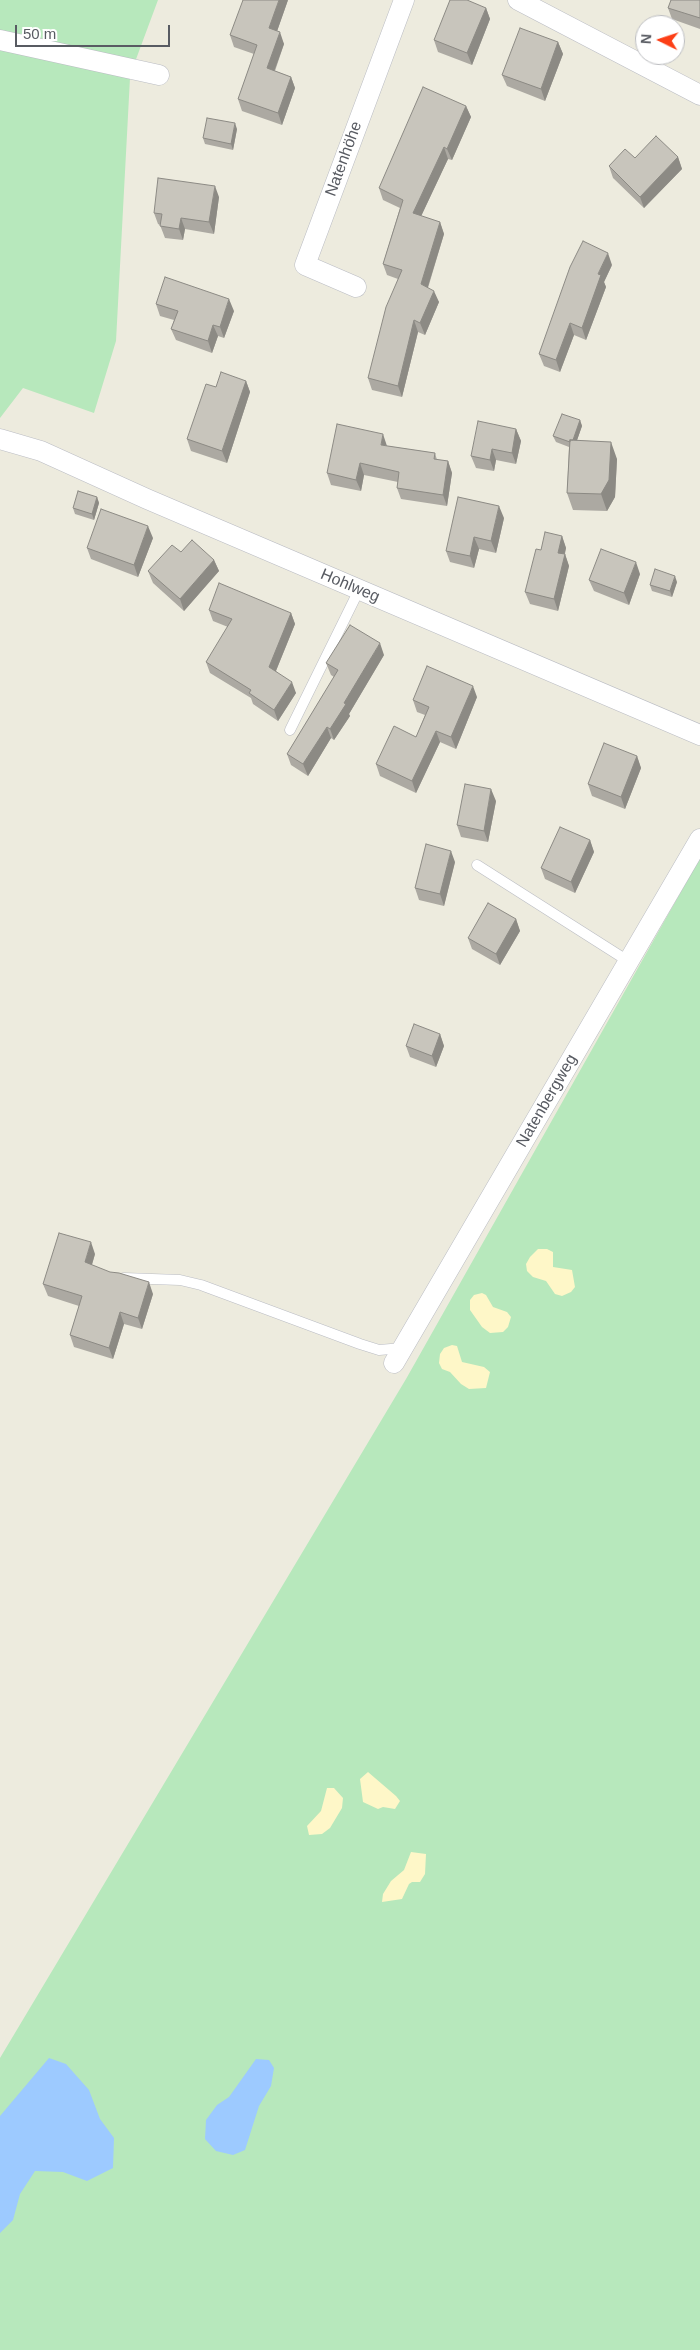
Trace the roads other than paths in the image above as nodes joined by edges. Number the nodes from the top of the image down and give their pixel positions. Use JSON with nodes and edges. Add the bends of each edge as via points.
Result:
{"nodes":[{"id":1,"x":404,"y":0,"type":"edge"},
{"id":2,"x":518,"y":0,"type":"edge"},
{"id":3,"x":0,"y":40,"type":"edge"},
{"id":4,"x":159,"y":75,"type":"dead end"},
{"id":5,"x":700,"y":96,"type":"edge"},
{"id":6,"x":356,"y":287,"type":"dead end"},
{"id":7,"x":0,"y":439,"type":"edge"},
{"id":8,"x":359,"y":590,"type":"junction"},
{"id":9,"x":290,"y":730,"type":"dead end"},
{"id":10,"x":700,"y":735,"type":"edge"},
{"id":11,"x":700,"y":839,"type":"edge"},
{"id":12,"x":477,"y":865,"type":"dead end"},
{"id":13,"x":628,"y":961,"type":"junction"},
{"id":14,"x":115,"y":1278,"type":"edge"},
{"id":15,"x":398,"y":1355,"type":"joint"}],
"edges":[{"from":1,"to":6,"type":"street","name":"Natenhöhe","via":[[305,265]]},
{"from":2,"to":5,"type":"street"},
{"from":3,"to":4,"type":"street"},
{"from":7,"to":8,"type":"street","name":"Hohlweg","via":[[41,451]]},
{"from":8,"to":9,"type":"lane"},
{"from":8,"to":10,"type":"street","name":"Hohlweg"},
{"from":11,"to":13,"type":"street","name":"Natenbergweg"},
{"from":12,"to":13,"type":"lane"},
{"from":13,"to":15,"type":"street","name":"Natenbergweg"},
{"from":14,"to":15,"type":"lane","via":[[180,1280],[226,1293],[360,1344]]}]}
